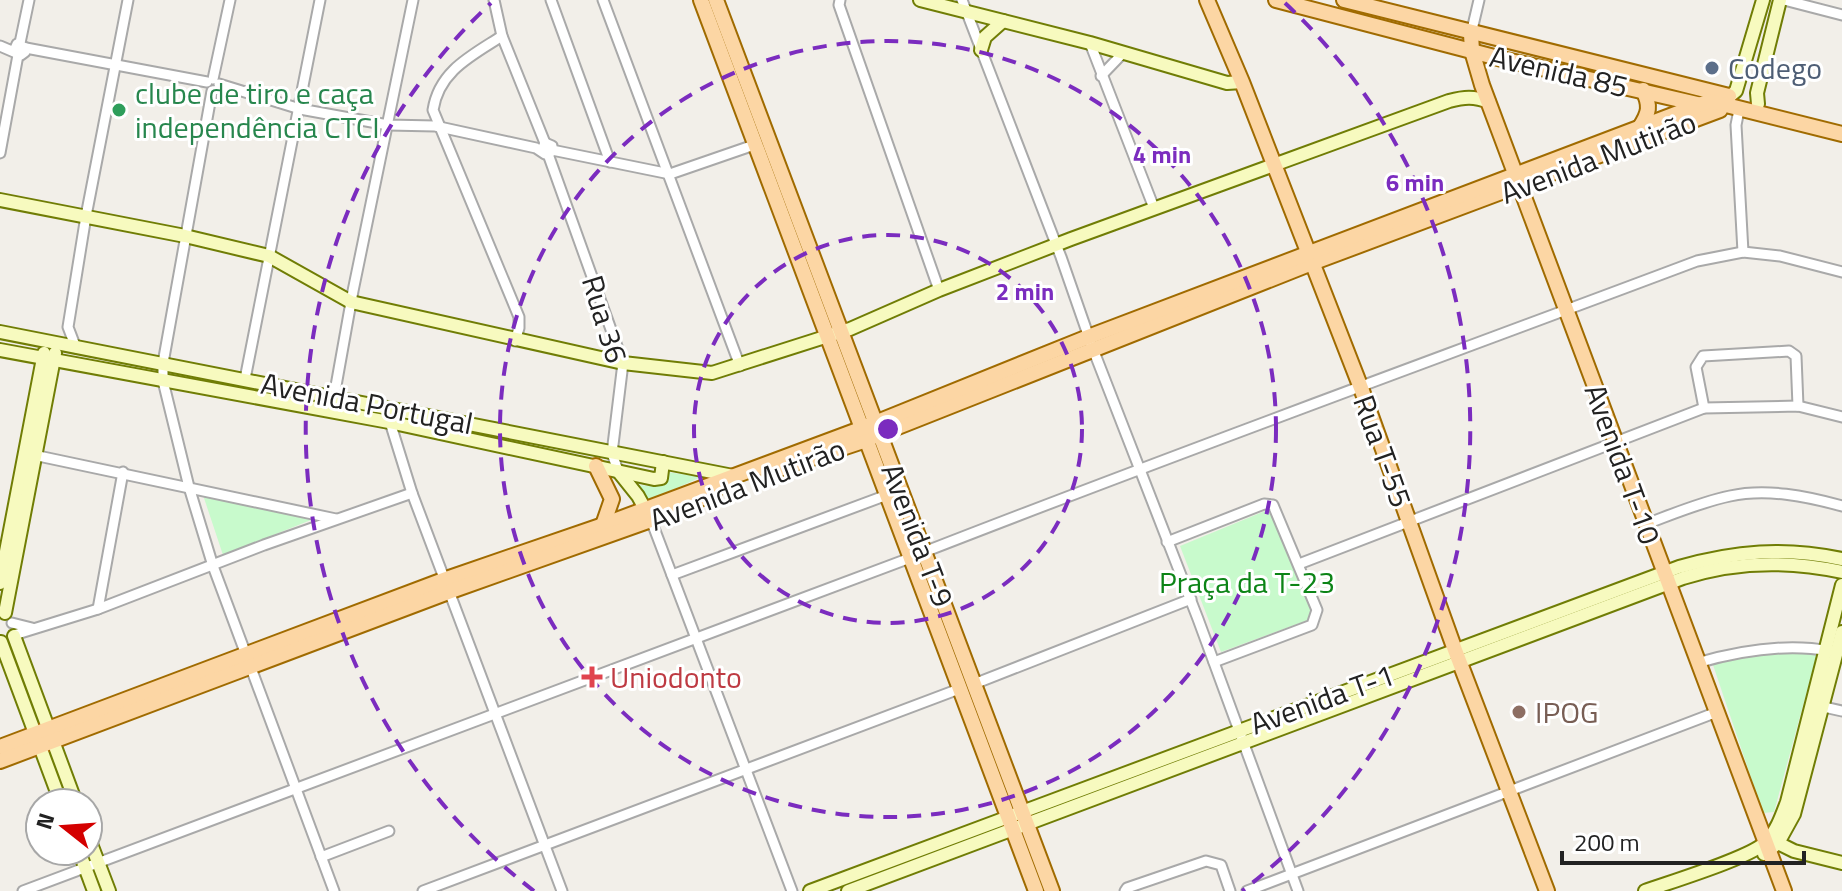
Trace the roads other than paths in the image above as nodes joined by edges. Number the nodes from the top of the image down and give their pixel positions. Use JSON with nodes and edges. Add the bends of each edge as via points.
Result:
{"nodes":[{"id":1,"x":29,"y":0,"type":"edge"},
{"id":2,"x":128,"y":0,"type":"edge"},
{"id":3,"x":230,"y":0,"type":"edge"},
{"id":4,"x":320,"y":0,"type":"edge"},
{"id":5,"x":413,"y":0,"type":"edge"},
{"id":6,"x":494,"y":0,"type":"edge"},
{"id":7,"x":551,"y":0,"type":"edge"},
{"id":8,"x":603,"y":0,"type":"edge"},
{"id":9,"x":701,"y":0,"type":"edge"},
{"id":10,"x":716,"y":0,"type":"edge"},
{"id":11,"x":840,"y":0,"type":"edge"},
{"id":12,"x":920,"y":0,"type":"edge"},
{"id":13,"x":1276,"y":0,"type":"edge"},
{"id":14,"x":1344,"y":0,"type":"edge"},
{"id":15,"x":1383,"y":0,"type":"edge"},
{"id":16,"x":1479,"y":0,"type":"edge"},
{"id":17,"x":1763,"y":0,"type":"edge"},
{"id":18,"x":1782,"y":0,"type":"edge"},
{"id":19,"x":1213,"y":4,"type":"edge"},
{"id":20,"x":964,"y":5,"type":"edge"},
{"id":21,"x":1842,"y":15,"type":"edge"},
{"id":22,"x":1407,"y":16,"type":"junction"},
{"id":23,"x":1003,"y":21,"type":"junction"},
{"id":24,"x":1471,"y":34,"type":"junction"},
{"id":25,"x":502,"y":36,"type":"junction"},
{"id":26,"x":1090,"y":43,"type":"junction"},
{"id":27,"x":18,"y":49,"type":"edge"},
{"id":28,"x":981,"y":50,"type":"junction"},
{"id":29,"x":1472,"y":51,"type":"junction"},
{"id":30,"x":1123,"y":53,"type":"junction"},
{"id":31,"x":1502,"y":59,"type":"junction"},
{"id":32,"x":115,"y":65,"type":"junction"},
{"id":33,"x":1101,"y":76,"type":"junction"},
{"id":34,"x":1242,"y":82,"type":"junction"},
{"id":35,"x":213,"y":85,"type":"junction"},
{"id":36,"x":1482,"y":85,"type":"junction"},
{"id":37,"x":1643,"y":90,"type":"junction"},
{"id":38,"x":1730,"y":96,"type":"junction"},
{"id":39,"x":1489,"y":102,"type":"junction"},
{"id":40,"x":1758,"y":104,"type":"junction"},
{"id":41,"x":1699,"y":105,"type":"junction"},
{"id":42,"x":300,"y":109,"type":"junction"},
{"id":43,"x":1720,"y":110,"type":"junction"},
{"id":44,"x":1738,"y":115,"type":"junction"},
{"id":45,"x":388,"y":125,"type":"junction"},
{"id":46,"x":1842,"y":125,"type":"edge"},
{"id":47,"x":437,"y":126,"type":"junction"},
{"id":48,"x":1640,"y":127,"type":"junction"},
{"id":49,"x":1842,"y":134,"type":"edge"},
{"id":50,"x":1842,"y":142,"type":"edge"},
{"id":51,"x":754,"y":145,"type":"junction"},
{"id":52,"x":659,"y":147,"type":"junction"},
{"id":53,"x":547,"y":149,"type":"junction"},
{"id":54,"x":0,"y":153,"type":"edge"},
{"id":55,"x":610,"y":162,"type":"junction"},
{"id":56,"x":1274,"y":164,"type":"junction"},
{"id":57,"x":653,"y":171,"type":"junction"},
{"id":58,"x":670,"y":174,"type":"junction"},
{"id":59,"x":1518,"y":181,"type":"junction"},
{"id":60,"x":0,"y":200,"type":"edge"},
{"id":61,"x":1154,"y":208,"type":"junction"},
{"id":62,"x":86,"y":216,"type":"junction"},
{"id":63,"x":185,"y":236,"type":"junction"},
{"id":64,"x":1057,"y":246,"type":"junction"},
{"id":65,"x":1743,"y":252,"type":"junction"},
{"id":66,"x":269,"y":256,"type":"junction"},
{"id":67,"x":1310,"y":258,"type":"junction"},
{"id":68,"x":1842,"y":272,"type":"edge"},
{"id":69,"x":939,"y":290,"type":"junction"},
{"id":70,"x":351,"y":302,"type":"junction"},
{"id":71,"x":1564,"y":311,"type":"junction"},
{"id":72,"x":0,"y":332,"type":"edge"},
{"id":73,"x":833,"y":335,"type":"junction"},
{"id":74,"x":515,"y":341,"type":"junction"},
{"id":75,"x":51,"y":343,"type":"junction"},
{"id":76,"x":1090,"y":343,"type":"junction"},
{"id":77,"x":76,"y":348,"type":"junction"},
{"id":78,"x":0,"y":350,"type":"edge"},
{"id":79,"x":48,"y":360,"type":"junction"},
{"id":80,"x":163,"y":363,"type":"junction"},
{"id":81,"x":623,"y":363,"type":"junction"},
{"id":82,"x":740,"y":366,"type":"junction"},
{"id":83,"x":245,"y":379,"type":"junction"},
{"id":84,"x":163,"y":381,"type":"junction"},
{"id":85,"x":1361,"y":388,"type":"junction"},
{"id":86,"x":334,"y":397,"type":"junction"},
{"id":87,"x":385,"y":406,"type":"junction"},
{"id":88,"x":1798,"y":406,"type":"junction"},
{"id":89,"x":1704,"y":408,"type":"junction"},
{"id":90,"x":1842,"y":417,"type":"edge"},
{"id":91,"x":389,"y":422,"type":"junction"},
{"id":92,"x":871,"y":430,"type":"junction"},
{"id":93,"x":1612,"y":445,"type":"junction"},
{"id":94,"x":612,"y":453,"type":"junction"},
{"id":95,"x":29,"y":454,"type":"junction"},
{"id":96,"x":663,"y":462,"type":"junction"},
{"id":97,"x":596,"y":466,"type":"junction"},
{"id":98,"x":1139,"y":468,"type":"junction"},
{"id":99,"x":618,"y":471,"type":"junction"},
{"id":100,"x":123,"y":472,"type":"junction"},
{"id":101,"x":733,"y":476,"type":"junction"},
{"id":102,"x":189,"y":487,"type":"junction"},
{"id":103,"x":412,"y":493,"type":"junction"},
{"id":104,"x":887,"y":495,"type":"junction"},
{"id":105,"x":1842,"y":506,"type":"edge"},
{"id":106,"x":648,"y":515,"type":"junction"},
{"id":107,"x":339,"y":520,"type":"junction"},
{"id":108,"x":1408,"y":523,"type":"junction"},
{"id":109,"x":1646,"y":524,"type":"junction"},
{"id":110,"x":603,"y":525,"type":"junction"},
{"id":111,"x":1167,"y":542,"type":"junction"},
{"id":112,"x":917,"y":555,"type":"junction"},
{"id":113,"x":1842,"y":559,"type":"edge"},
{"id":114,"x":1299,"y":564,"type":"junction"},
{"id":115,"x":213,"y":566,"type":"junction"},
{"id":116,"x":1842,"y":572,"type":"edge"},
{"id":117,"x":672,"y":575,"type":"junction"},
{"id":118,"x":1666,"y":578,"type":"junction"},
{"id":119,"x":0,"y":583,"type":"edge"},
{"id":120,"x":448,"y":585,"type":"junction"},
{"id":121,"x":1842,"y":585,"type":"edge"},
{"id":122,"x":102,"y":590,"type":"junction"},
{"id":123,"x":1191,"y":599,"type":"junction"},
{"id":124,"x":110,"y":604,"type":"junction"},
{"id":125,"x":98,"y":609,"type":"junction"},
{"id":126,"x":9,"y":623,"type":"edge"},
{"id":127,"x":1842,"y":632,"type":"edge"},
{"id":128,"x":696,"y":638,"type":"junction"},
{"id":129,"x":0,"y":642,"type":"edge"},
{"id":130,"x":1831,"y":652,"type":"junction"},
{"id":131,"x":1457,"y":655,"type":"junction"},
{"id":132,"x":248,"y":661,"type":"junction"},
{"id":133,"x":1214,"y":662,"type":"junction"},
{"id":134,"x":1697,"y":663,"type":"junction"},
{"id":135,"x":974,"y":684,"type":"junction"},
{"id":136,"x":959,"y":689,"type":"junction"},
{"id":137,"x":1824,"y":707,"type":"junction"},
{"id":138,"x":1842,"y":711,"type":"edge"},
{"id":139,"x":1717,"y":712,"type":"junction"},
{"id":140,"x":496,"y":713,"type":"junction"},
{"id":141,"x":1240,"y":736,"type":"junction"},
{"id":142,"x":44,"y":738,"type":"junction"},
{"id":143,"x":0,"y":747,"type":"edge"},
{"id":144,"x":0,"y":761,"type":"edge"},
{"id":145,"x":746,"y":770,"type":"junction"},
{"id":146,"x":57,"y":787,"type":"edge"},
{"id":147,"x":68,"y":787,"type":"edge"},
{"id":148,"x":295,"y":789,"type":"junction"},
{"id":149,"x":1509,"y":791,"type":"junction"},
{"id":150,"x":1782,"y":816,"type":"junction"},
{"id":151,"x":1018,"y":820,"type":"junction"},
{"id":152,"x":1757,"y":820,"type":"junction"},
{"id":153,"x":389,"y":831,"type":"dead end"},
{"id":154,"x":545,"y":845,"type":"junction"},
{"id":155,"x":1771,"y":846,"type":"junction"},
{"id":156,"x":321,"y":857,"type":"junction"},
{"id":157,"x":104,"y":861,"type":"edge"},
{"id":158,"x":1842,"y":863,"type":"edge"},
{"id":159,"x":100,"y":867,"type":"edge"},
{"id":160,"x":85,"y":868,"type":"joint"},
{"id":161,"x":1291,"y":875,"type":"junction"},
{"id":162,"x":23,"y":891,"type":"edge"},
{"id":163,"x":94,"y":891,"type":"edge"},
{"id":164,"x":109,"y":891,"type":"edge"},
{"id":165,"x":334,"y":891,"type":"edge"},
{"id":166,"x":423,"y":891,"type":"edge"},
{"id":167,"x":562,"y":891,"type":"edge"},
{"id":168,"x":792,"y":891,"type":"edge"},
{"id":169,"x":810,"y":891,"type":"edge"},
{"id":170,"x":848,"y":891,"type":"edge"},
{"id":171,"x":1036,"y":891,"type":"edge"},
{"id":172,"x":1052,"y":891,"type":"edge"},
{"id":173,"x":1125,"y":891,"type":"edge"},
{"id":174,"x":1230,"y":891,"type":"edge"},
{"id":175,"x":1247,"y":891,"type":"edge"},
{"id":176,"x":1298,"y":891,"type":"edge"},
{"id":177,"x":1547,"y":891,"type":"edge"},
{"id":178,"x":1645,"y":891,"type":"edge"},
{"id":179,"x":1667,"y":891,"type":"edge"},
{"id":180,"x":1784,"y":891,"type":"edge"}],
"edges":[{"from":1,"to":27,"type":"street"},
{"from":2,"to":32,"type":"street"},
{"from":3,"to":35,"type":"street"},
{"from":4,"to":42,"type":"street"},
{"from":5,"to":45,"type":"street"},
{"from":6,"to":25,"type":"street","name":"Rua 36"},
{"from":7,"to":55,"type":"street"},
{"from":8,"to":52,"type":"street"},
{"from":9,"to":51,"type":"main road","name":"Avenida T-9"},
{"from":10,"to":73,"type":"main road","name":"Avenida T-9"},
{"from":11,"to":69,"type":"street"},
{"from":12,"to":20,"type":"main road"},
{"from":13,"to":29,"type":"main road","name":"Avenida 85"},
{"from":14,"to":22,"type":"main road","name":"Avenida 85"},
{"from":15,"to":22,"type":"main road"},
{"from":16,"to":24,"type":"street"},
{"from":17,"to":38,"type":"main road","via":[[1736,91]]},
{"from":18,"to":21,"type":"street"},
{"from":18,"to":40,"type":"main road"},
{"from":19,"to":34,"type":"main road","name":"Rua T-55"},
{"from":20,"to":23,"type":"main road"},
{"from":20,"to":28,"type":"street"},
{"from":22,"to":24,"type":"main road","name":"Avenida 85"},
{"from":23,"to":26,"type":"main road"},
{"from":23,"to":28,"type":"main road","via":[[985,37]]},
{"from":24,"to":29,"type":"main road","name":"Avenida T-10"},
{"from":24,"to":38,"type":"main road","name":"Avenida 85"},
{"from":25,"to":47,"type":"street","via":[[458,64],[442,82],[433,110]]},
{"from":25,"to":53,"type":"street","name":"Rua 36"},
{"from":26,"to":30,"type":"main road"},
{"from":26,"to":33,"type":"street"},
{"from":27,"to":32,"type":"street"},
{"from":27,"to":54,"type":"street"},
{"from":28,"to":64,"type":"street"},
{"from":29,"to":31,"type":"main road","name":"Avenida 85"},
{"from":29,"to":36,"type":"main road","name":"Avenida T-10"},
{"from":30,"to":33,"type":"street"},
{"from":30,"to":34,"type":"main road","via":[[1227,83]]},
{"from":31,"to":36,"type":"main road","via":[[1488,67]]},
{"from":31,"to":37,"type":"main road","name":"Avenida 85"},
{"from":32,"to":35,"type":"street"},
{"from":32,"to":62,"type":"street"},
{"from":33,"to":61,"type":"street"},
{"from":34,"to":56,"type":"main road","name":"Rua T-55"},
{"from":35,"to":42,"type":"street"},
{"from":35,"to":63,"type":"street"},
{"from":36,"to":39,"type":"main road","name":"Avenida T-10"},
{"from":37,"to":41,"type":"main road","name":"Avenida 85"},
{"from":37,"to":48,"type":"main road","via":[[1649,114]]},
{"from":38,"to":40,"type":"main road","name":"Avenida 85"},
{"from":39,"to":56,"type":"main road","via":[[1478,97],[1449,101]]},
{"from":39,"to":59,"type":"main road","name":"Avenida T-10"},
{"from":40,"to":46,"type":"main road","name":"Avenida 85"},
{"from":41,"to":43,"type":"main road","name":"Avenida 85"},
{"from":41,"to":48,"type":"main road","name":"Avenida Mutirão"},
{"from":41,"to":49,"type":"main road","via":[[1710,101]]},
{"from":42,"to":45,"type":"street"},
{"from":42,"to":66,"type":"street"},
{"from":43,"to":44,"type":"main road","name":"Avenida 85"},
{"from":43,"to":59,"type":"main road","name":"Avenida Mutirão"},
{"from":44,"to":50,"type":"main road","name":"Avenida 85"},
{"from":44,"to":65,"type":"street"},
{"from":45,"to":47,"type":"street"},
{"from":45,"to":70,"type":"street"},
{"from":47,"to":53,"type":"street"},
{"from":47,"to":74,"type":"street","via":[[519,317]]},
{"from":48,"to":59,"type":"main road","name":"Avenida Mutirão"},
{"from":51,"to":58,"type":"street"},
{"from":51,"to":73,"type":"main road","name":"Avenida T-9"},
{"from":52,"to":57,"type":"street"},
{"from":52,"to":58,"type":"street"},
{"from":53,"to":55,"type":"street"},
{"from":53,"to":81,"type":"street","name":"Rua 36"},
{"from":55,"to":57,"type":"street"},
{"from":56,"to":61,"type":"main road"},
{"from":56,"to":67,"type":"main road","name":"Rua T-55"},
{"from":57,"to":58,"type":"street"},
{"from":58,"to":82,"type":"street"},
{"from":59,"to":67,"type":"main road","name":"Avenida Mutirão"},
{"from":59,"to":71,"type":"main road","name":"Avenida T-10"},
{"from":60,"to":62,"type":"main road"},
{"from":61,"to":64,"type":"main road"},
{"from":62,"to":63,"type":"main road"},
{"from":62,"to":77,"type":"street","via":[[68,327]]},
{"from":63,"to":66,"type":"main road"},
{"from":63,"to":80,"type":"street"},
{"from":64,"to":69,"type":"main road"},
{"from":64,"to":76,"type":"street"},
{"from":65,"to":68,"type":"street"},
{"from":65,"to":71,"type":"street","via":[[1697,261]]},
{"from":66,"to":70,"type":"main road"},
{"from":66,"to":83,"type":"street"},
{"from":67,"to":76,"type":"main road","name":"Avenida Mutirão"},
{"from":67,"to":85,"type":"main road","name":"Rua T-55"},
{"from":69,"to":73,"type":"main road"},
{"from":70,"to":74,"type":"main road"},
{"from":70,"to":86,"type":"street"},
{"from":71,"to":85,"type":"street"},
{"from":71,"to":93,"type":"main road","name":"Avenida T-10"},
{"from":72,"to":75,"type":"main road","name":"Avenida Portugal"},
{"from":73,"to":82,"type":"main road"},
{"from":73,"to":92,"type":"main road","name":"Avenida T-9"},
{"from":74,"to":81,"type":"main road"},
{"from":75,"to":77,"type":"main road","name":"Avenida Portugal"},
{"from":75,"to":79,"type":"main road"},
{"from":76,"to":92,"type":"main road","name":"Avenida Mutirão"},
{"from":76,"to":98,"type":"street"},
{"from":77,"to":80,"type":"main road","name":"Avenida Portugal"},
{"from":78,"to":79,"type":"main road","name":"Avenida Portugal"},
{"from":79,"to":84,"type":"main road","name":"Avenida Portugal"},
{"from":79,"to":95,"type":"main road"},
{"from":80,"to":83,"type":"main road","name":"Avenida Portugal"},
{"from":80,"to":84,"type":"street"},
{"from":81,"to":82,"type":"main road","via":[[712,373]]},
{"from":81,"to":94,"type":"street","name":"Rua 36"},
{"from":83,"to":86,"type":"main road","name":"Avenida Portugal"},
{"from":84,"to":91,"type":"main road","name":"Avenida Portugal"},
{"from":84,"to":102,"type":"street"},
{"from":85,"to":98,"type":"street"},
{"from":85,"to":108,"type":"main road","name":"Rua T-55"},
{"from":86,"to":87,"type":"main road","name":"Avenida Portugal"},
{"from":87,"to":91,"type":"street"},
{"from":87,"to":94,"type":"main road","name":"Avenida Portugal"},
{"from":88,"to":89,"type":"street"},
{"from":88,"to":89,"type":"street","via":[[1796,356],[1789,351],[1703,356],[1696,367]]},
{"from":88,"to":90,"type":"street"},
{"from":89,"to":93,"type":"street"},
{"from":91,"to":97,"type":"main road","name":"Avenida Portugal"},
{"from":91,"to":103,"type":"street"},
{"from":92,"to":101,"type":"main road","name":"Avenida Mutirão"},
{"from":92,"to":104,"type":"main road","name":"Avenida T-9"},
{"from":92,"to":106,"type":"main road","name":"Avenida Mutirão"},
{"from":92,"to":112,"type":"main road","name":"Avenida T-9"},
{"from":93,"to":108,"type":"street"},
{"from":93,"to":109,"type":"main road","name":"Avenida T-10"},
{"from":94,"to":96,"type":"main road","name":"Avenida Portugal"},
{"from":94,"to":99,"type":"street","name":"Rua 36"},
{"from":95,"to":100,"type":"street"},
{"from":95,"to":119,"type":"main road"},
{"from":95,"to":126,"type":"main road"},
{"from":96,"to":99,"type":"main road","name":"Avenida Portugal","via":[[661,478]]},
{"from":96,"to":101,"type":"main road","name":"Avenida Portugal"},
{"from":97,"to":99,"type":"main road","name":"Avenida Portugal"},
{"from":97,"to":110,"type":"main road","via":[[612,499]]},
{"from":98,"to":111,"type":"street"},
{"from":98,"to":112,"type":"street"},
{"from":99,"to":106,"type":"main road","name":"Rua 36"},
{"from":100,"to":102,"type":"street"},
{"from":100,"to":122,"type":"street"},
{"from":101,"to":106,"type":"main road","name":"Avenida Mutirão"},
{"from":102,"to":107,"type":"street"},
{"from":102,"to":115,"type":"street"},
{"from":103,"to":107,"type":"street"},
{"from":103,"to":120,"type":"street"},
{"from":104,"to":112,"type":"main road","name":"Avenida T-9"},
{"from":104,"to":117,"type":"street"},
{"from":105,"to":109,"type":"street","via":[[1755,492]]},
{"from":106,"to":110,"type":"main road","name":"Avenida Mutirão"},
{"from":106,"to":117,"type":"street"},
{"from":106,"to":120,"type":"main road","name":"Avenida Mutirão"},
{"from":107,"to":115,"type":"street"},
{"from":108,"to":114,"type":"street"},
{"from":108,"to":131,"type":"main road","name":"Rua T-55"},
{"from":109,"to":118,"type":"main road","name":"Avenida T-10"},
{"from":110,"to":120,"type":"main road","name":"Avenida Mutirão"},
{"from":111,"to":114,"type":"street","via":[[1273,505]]},
{"from":111,"to":123,"type":"street"},
{"from":112,"to":128,"type":"street"},
{"from":112,"to":135,"type":"main road","name":"Avenida T-9"},
{"from":112,"to":136,"type":"main road","name":"Avenida T-9"},
{"from":113,"to":118,"type":"main road","name":"Avenida T-1","via":[[1759,551],[1705,560]]},
{"from":114,"to":133,"type":"street","via":[[1317,610],[1312,625]]},
{"from":115,"to":124,"type":"street"},
{"from":115,"to":132,"type":"street"},
{"from":116,"to":118,"type":"main road","name":"Avenida T-1","via":[[1758,563]]},
{"from":117,"to":128,"type":"street"},
{"from":118,"to":131,"type":"main road","name":"Avenida T-1"},
{"from":118,"to":134,"type":"main road","name":"Avenida T-10"},
{"from":120,"to":132,"type":"main road","name":"Avenida Mutirão"},
{"from":120,"to":140,"type":"street"},
{"from":121,"to":130,"type":"main road"},
{"from":122,"to":124,"type":"street"},
{"from":122,"to":125,"type":"street"},
{"from":123,"to":133,"type":"street"},
{"from":123,"to":135,"type":"street"},
{"from":124,"to":125,"type":"street"},
{"from":125,"to":126,"type":"street","via":[[35,629]]},
{"from":126,"to":129,"type":"main road","via":[[10,643]]},
{"from":126,"to":142,"type":"main road"},
{"from":127,"to":130,"type":"main road"},
{"from":128,"to":140,"type":"street"},
{"from":128,"to":145,"type":"street"},
{"from":129,"to":142,"type":"main road"},
{"from":130,"to":134,"type":"street","via":[[1752,651]]},
{"from":130,"to":137,"type":"main road"},
{"from":130,"to":150,"type":"main road"},
{"from":131,"to":141,"type":"main road","name":"Avenida T-1"},
{"from":131,"to":149,"type":"main road","name":"Rua T-55"},
{"from":132,"to":142,"type":"main road","name":"Avenida Mutirão"},
{"from":132,"to":148,"type":"street"},
{"from":133,"to":141,"type":"street"},
{"from":134,"to":139,"type":"main road","name":"Avenida T-10"},
{"from":135,"to":151,"type":"main road","name":"Avenida T-9"},
{"from":136,"to":145,"type":"street"},
{"from":136,"to":151,"type":"main road","name":"Avenida T-9"},
{"from":137,"to":138,"type":"street"},
{"from":137,"to":155,"type":"main road","via":[[1800,796],[1786,831]]},
{"from":139,"to":149,"type":"street"},
{"from":139,"to":152,"type":"main road","name":"Avenida T-10"},
{"from":140,"to":148,"type":"street"},
{"from":140,"to":154,"type":"street"},
{"from":141,"to":151,"type":"main road","name":"Avenida T-1"},
{"from":141,"to":161,"type":"street"},
{"from":142,"to":143,"type":"main road"},
{"from":142,"to":144,"type":"main road"},
{"from":142,"to":146,"type":"main road"},
{"from":142,"to":147,"type":"main road"},
{"from":145,"to":154,"type":"street"},
{"from":145,"to":168,"type":"street"},
{"from":148,"to":156,"type":"street"},
{"from":148,"to":157,"type":"street"},
{"from":149,"to":161,"type":"street"},
{"from":149,"to":177,"type":"main road","name":"Rua T-55"},
{"from":150,"to":152,"type":"main road"},
{"from":150,"to":155,"type":"main road"},
{"from":151,"to":169,"type":"main road","name":"Avenida T-1"},
{"from":151,"to":170,"type":"main road","name":"Avenida T-1"},
{"from":151,"to":171,"type":"main road","name":"Avenida T-9"},
{"from":151,"to":172,"type":"main road","name":"Avenida T-9"},
{"from":152,"to":155,"type":"main road","name":"Avenida T-10"},
{"from":153,"to":156,"type":"street"},
{"from":154,"to":166,"type":"street"},
{"from":154,"to":167,"type":"street"},
{"from":155,"to":158,"type":"main road"},
{"from":155,"to":178,"type":"main road"},
{"from":155,"to":179,"type":"main road"},
{"from":155,"to":180,"type":"main road","name":"Avenida T-10"},
{"from":156,"to":165,"type":"street"},
{"from":159,"to":164,"type":"main road"},
{"from":160,"to":162,"type":"street"},
{"from":160,"to":163,"type":"main road"},
{"from":161,"to":175,"type":"street"},
{"from":161,"to":176,"type":"street"},
{"from":173,"to":174,"type":"street","via":[[1206,861],[1221,865]]}]}
